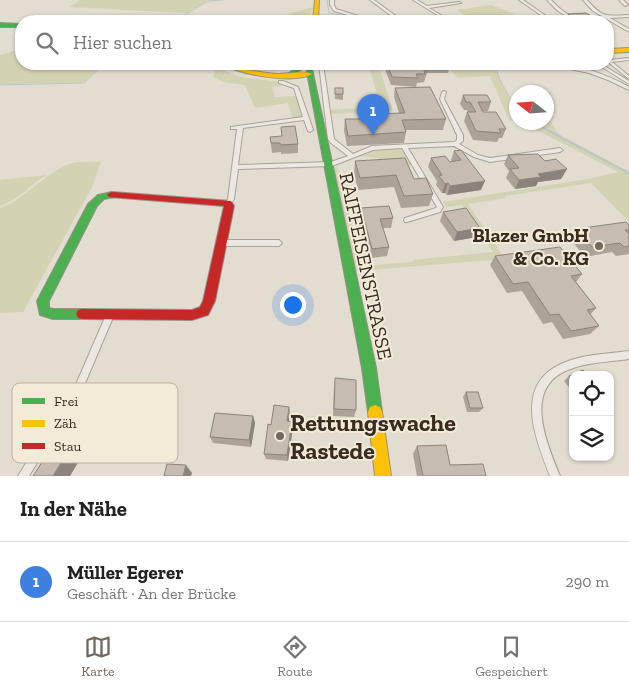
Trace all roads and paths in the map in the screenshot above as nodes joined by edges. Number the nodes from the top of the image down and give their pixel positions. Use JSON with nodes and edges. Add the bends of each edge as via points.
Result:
{"nodes":[{"id":1,"x":317,"y":0,"type":"edge"},
{"id":2,"x":332,"y":0,"type":"edge"},
{"id":3,"x":372,"y":0,"type":"edge"},
{"id":4,"x":415,"y":0,"type":"edge"},
{"id":5,"x":521,"y":0,"type":"edge"},
{"id":6,"x":549,"y":0,"type":"edge"},
{"id":7,"x":585,"y":0,"type":"edge"},
{"id":8,"x":621,"y":0,"type":"edge"},
{"id":9,"x":459,"y":3,"type":"dead end"},
{"id":10,"x":626,"y":5,"type":"dead end"},
{"id":11,"x":426,"y":7,"type":"junction"},
{"id":12,"x":321,"y":15,"type":"edge"},
{"id":13,"x":352,"y":15,"type":"edge"},
{"id":14,"x":393,"y":15,"type":"edge"},
{"id":15,"x":439,"y":15,"type":"edge"},
{"id":16,"x":543,"y":15,"type":"edge"},
{"id":17,"x":566,"y":15,"type":"edge"},
{"id":18,"x":602,"y":15,"type":"edge"},
{"id":19,"x":629,"y":16,"type":"edge"},
{"id":20,"x":614,"y":17,"type":"edge"},
{"id":21,"x":614,"y":23,"type":"edge"},
{"id":22,"x":0,"y":26,"type":"edge"},
{"id":23,"x":15,"y":27,"type":"edge"},
{"id":24,"x":629,"y":31,"type":"edge"},
{"id":25,"x":614,"y":52,"type":"edge"},
{"id":26,"x":629,"y":52,"type":"edge"},
{"id":27,"x":629,"y":59,"type":"edge"},
{"id":28,"x":614,"y":60,"type":"edge"},
{"id":29,"x":614,"y":65,"type":"edge"},
{"id":30,"x":242,"y":70,"type":"edge"},
{"id":31,"x":322,"y":70,"type":"edge"},
{"id":32,"x":579,"y":70,"type":"edge"},
{"id":33,"x":608,"y":70,"type":"edge"},
{"id":34,"x":309,"y":71,"type":"edge"},
{"id":35,"x":294,"y":74,"type":"junction"},
{"id":36,"x":279,"y":78,"type":"junction"},
{"id":37,"x":629,"y":78,"type":"edge"},
{"id":38,"x":629,"y":83,"type":"edge"},
{"id":39,"x":629,"y":89,"type":"edge"},
{"id":40,"x":444,"y":92,"type":"dead end"},
{"id":41,"x":307,"y":118,"type":"junction"},
{"id":42,"x":310,"y":130,"type":"dead end"},
{"id":43,"x":455,"y":144,"type":"junction"},
{"id":44,"x":404,"y":148,"type":"junction"},
{"id":45,"x":560,"y":150,"type":"dead end"},
{"id":46,"x":352,"y":156,"type":"junction"},
{"id":47,"x":326,"y":162,"type":"junction"},
{"id":48,"x":236,"y":167,"type":"junction"},
{"id":49,"x":228,"y":203,"type":"junction"},
{"id":50,"x":407,"y":220,"type":"dead end"},
{"id":51,"x":222,"y":243,"type":"junction"},
{"id":52,"x":279,"y":243,"type":"dead end"},
{"id":53,"x":110,"y":315,"type":"junction"},
{"id":54,"x":629,"y":354,"type":"edge"},
{"id":55,"x":81,"y":383,"type":"edge"},
{"id":56,"x":31,"y":463,"type":"edge"},
{"id":57,"x":23,"y":476,"type":"edge"},
{"id":58,"x":383,"y":476,"type":"edge"},
{"id":59,"x":555,"y":476,"type":"edge"}],
"edges":[{"from":1,"to":12,"type":"main road"},
{"from":2,"to":13,"type":"street","via":[[334,10]]},
{"from":3,"to":14,"type":"street"},
{"from":4,"to":11,"type":"street"},
{"from":5,"to":16,"type":"street"},
{"from":6,"to":17,"type":"street"},
{"from":7,"to":18,"type":"street"},
{"from":8,"to":10,"type":"street"},
{"from":9,"to":11,"type":"street"},
{"from":11,"to":15,"type":"street"},
{"from":19,"to":20,"type":"street"},
{"from":21,"to":24,"type":"street"},
{"from":22,"to":23,"type":"main road"},
{"from":25,"to":26,"type":"main road"},
{"from":27,"to":28,"type":"street"},
{"from":29,"to":37,"type":"street"},
{"from":30,"to":36,"type":"main road"},
{"from":31,"to":46,"type":"street","via":[[331,139]]},
{"from":32,"to":39,"type":"street","via":[[611,78]]},
{"from":33,"to":38,"type":"street"},
{"from":34,"to":35,"type":"main road"},
{"from":34,"to":35,"type":"main road"},
{"from":34,"to":47,"type":"main road","name":"RAIFFEISENSTRASSE"},
{"from":35,"to":36,"type":"main road"},
{"from":36,"to":41,"type":"street","via":[[296,87]]},
{"from":40,"to":43,"type":"street","via":[[442,99],[460,135],[460,141]]},
{"from":41,"to":42,"type":"street"},
{"from":41,"to":48,"type":"street","via":[[236,128]]},
{"from":43,"to":44,"type":"street"},
{"from":43,"to":45,"type":"street","via":[[490,160]]},
{"from":44,"to":46,"type":"street","via":[[372,148]]},
{"from":44,"to":50,"type":"street","via":[[440,207]]},
{"from":46,"to":47,"type":"street","via":[[338,162]]},
{"from":47,"to":48,"type":"street"},
{"from":47,"to":58,"type":"main road","name":"RAIFFEISENSTRASSE","via":[[369,368]]},
{"from":48,"to":49,"type":"street"},
{"from":49,"to":51,"type":"main road"},
{"from":49,"to":53,"type":"main road","via":[[112,195],[96,200],[43,306],[44,311],[53,314]]},
{"from":51,"to":52,"type":"street"},
{"from":51,"to":53,"type":"main road","via":[[204,311]]},
{"from":53,"to":55,"type":"street"},
{"from":54,"to":59,"type":"street","via":[[564,367],[548,377],[539,392],[536,413]]},
{"from":56,"to":57,"type":"street"}]}
